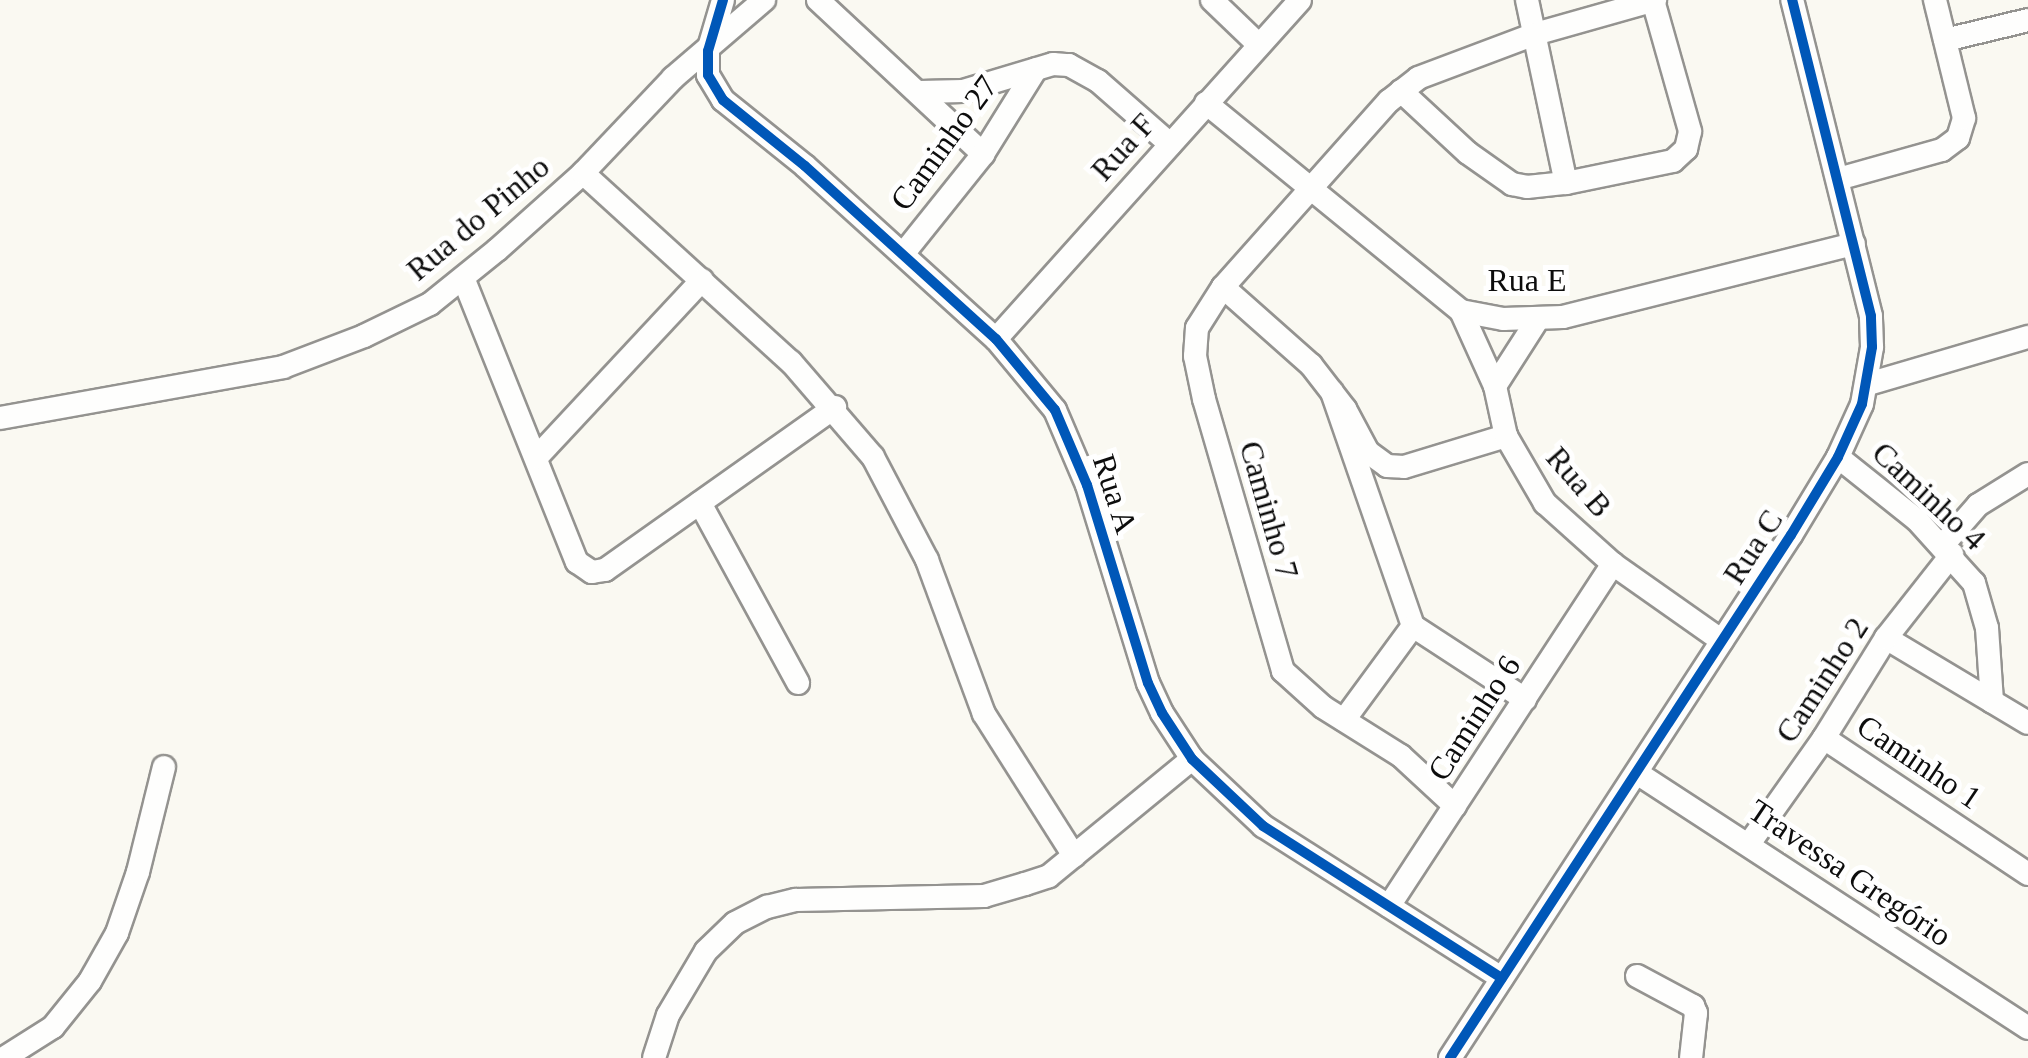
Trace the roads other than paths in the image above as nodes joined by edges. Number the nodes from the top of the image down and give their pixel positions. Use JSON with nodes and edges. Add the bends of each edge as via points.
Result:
{"nodes":[{"id":1,"x":723,"y":0,"type":"edge"},
{"id":2,"x":764,"y":0,"type":"edge"},
{"id":3,"x":818,"y":0,"type":"edge"},
{"id":4,"x":1212,"y":0,"type":"edge"},
{"id":5,"x":1300,"y":0,"type":"edge"},
{"id":6,"x":1527,"y":0,"type":"edge"},
{"id":7,"x":1654,"y":0,"type":"edge"},
{"id":8,"x":1792,"y":0,"type":"edge"},
{"id":9,"x":1935,"y":0,"type":"edge"},
{"id":10,"x":2017,"y":15,"type":"edge"},
{"id":11,"x":1535,"y":34,"type":"junction"},
{"id":12,"x":1945,"y":40,"type":"junction"},
{"id":13,"x":1259,"y":44,"type":"junction"},
{"id":14,"x":708,"y":51,"type":"junction"},
{"id":15,"x":1036,"y":69,"type":"junction"},
{"id":16,"x":1402,"y":91,"type":"junction"},
{"id":17,"x":920,"y":92,"type":"junction"},
{"id":18,"x":1206,"y":104,"type":"junction"},
{"id":19,"x":1170,"y":144,"type":"junction"},
{"id":20,"x":983,"y":154,"type":"junction"},
{"id":21,"x":583,"y":172,"type":"junction"},
{"id":22,"x":1838,"y":179,"type":"junction"},
{"id":23,"x":1566,"y":182,"type":"junction"},
{"id":24,"x":1312,"y":187,"type":"junction"},
{"id":25,"x":1854,"y":244,"type":"junction"},
{"id":26,"x":903,"y":254,"type":"junction"},
{"id":27,"x":464,"y":280,"type":"junction"},
{"id":28,"x":702,"y":280,"type":"junction"},
{"id":29,"x":1223,"y":287,"type":"junction"},
{"id":30,"x":1461,"y":311,"type":"junction"},
{"id":31,"x":1538,"y":320,"type":"junction"},
{"id":32,"x":2028,"y":337,"type":"edge"},
{"id":33,"x":996,"y":339,"type":"junction"},
{"id":34,"x":1868,"y":384,"type":"junction"},
{"id":35,"x":1495,"y":386,"type":"junction"},
{"id":36,"x":1332,"y":392,"type":"junction"},
{"id":37,"x":834,"y":407,"type":"junction"},
{"id":38,"x":0,"y":418,"type":"edge"},
{"id":39,"x":1506,"y":436,"type":"junction"},
{"id":40,"x":538,"y":457,"type":"junction"},
{"id":41,"x":1838,"y":457,"type":"junction"},
{"id":42,"x":2028,"y":474,"type":"edge"},
{"id":43,"x":700,"y":503,"type":"junction"},
{"id":44,"x":1947,"y":549,"type":"junction"},
{"id":45,"x":1612,"y":564,"type":"junction"},
{"id":46,"x":1413,"y":626,"type":"junction"},
{"id":47,"x":1886,"y":638,"type":"junction"},
{"id":48,"x":1722,"y":641,"type":"junction"},
{"id":49,"x":798,"y":684,"type":"dead end"},
{"id":50,"x":1525,"y":699,"type":"junction"},
{"id":51,"x":1992,"y":702,"type":"junction"},
{"id":52,"x":1344,"y":720,"type":"junction"},
{"id":53,"x":2028,"y":722,"type":"edge"},
{"id":54,"x":1824,"y":738,"type":"junction"},
{"id":55,"x":1192,"y":759,"type":"junction"},
{"id":56,"x":164,"y":768,"type":"dead end"},
{"id":57,"x":1636,"y":773,"type":"junction"},
{"id":58,"x":1449,"y":802,"type":"junction"},
{"id":59,"x":1749,"y":844,"type":"junction"},
{"id":60,"x":1074,"y":856,"type":"junction"},
{"id":61,"x":2028,"y":874,"type":"edge"},
{"id":62,"x":1384,"y":902,"type":"junction"},
{"id":63,"x":1637,"y":976,"type":"dead end"},
{"id":64,"x":1502,"y":978,"type":"junction"},
{"id":65,"x":2028,"y":1028,"type":"edge"},
{"id":66,"x":4,"y":1058,"type":"edge"},
{"id":67,"x":654,"y":1058,"type":"edge"},
{"id":68,"x":1450,"y":1058,"type":"edge"},
{"id":69,"x":1691,"y":1058,"type":"edge"}],
"edges":[{"from":1,"to":14,"type":"street"},
{"from":2,"to":14,"type":"street","name":"Rua do Pinho"},
{"from":3,"to":17,"type":"street"},
{"from":4,"to":13,"type":"street"},
{"from":5,"to":13,"type":"street","name":"Rua F"},
{"from":6,"to":11,"type":"street"},
{"from":7,"to":11,"type":"street","name":"Caminho 7"},
{"from":7,"to":23,"type":"street","via":[[1690,131],[1686,149],[1673,161]]},
{"from":8,"to":22,"type":"street","name":"Rua C"},
{"from":9,"to":12,"type":"street"},
{"from":10,"to":12,"type":"street"},
{"from":11,"to":16,"type":"street","name":"Caminho 7","via":[[1440,67]]},
{"from":11,"to":23,"type":"street"},
{"from":12,"to":22,"type":"street","via":[[1964,118],[1958,138],[1942,150]]},
{"from":13,"to":18,"type":"street","name":"Rua F"},
{"from":14,"to":21,"type":"street","name":"Rua do Pinho"},
{"from":14,"to":26,"type":"street","name":"Rua A","via":[[708,75],[723,100]]},
{"from":15,"to":17,"type":"street","via":[[962,91]]},
{"from":15,"to":19,"type":"street","via":[[1070,65],[1082,71]]},
{"from":15,"to":20,"type":"street","name":"Caminho 27"},
{"from":16,"to":23,"type":"street","via":[[1512,184]]},
{"from":16,"to":24,"type":"street","name":"Caminho 7"},
{"from":17,"to":20,"type":"street"},
{"from":18,"to":19,"type":"street","name":"Rua F"},
{"from":18,"to":24,"type":"street","name":"Rua E"},
{"from":19,"to":33,"type":"street","name":"Rua F"},
{"from":20,"to":26,"type":"street","name":"Caminho 27"},
{"from":21,"to":27,"type":"street","name":"Rua do Pinho"},
{"from":21,"to":28,"type":"street"},
{"from":22,"to":25,"type":"street","name":"Rua C"},
{"from":24,"to":29,"type":"street","name":"Caminho 7"},
{"from":24,"to":30,"type":"street","name":"Rua E"},
{"from":25,"to":31,"type":"street","name":"Rua E"},
{"from":25,"to":34,"type":"street","name":"Rua C","via":[[1871,316]]},
{"from":26,"to":33,"type":"street","name":"Rua A"},
{"from":27,"to":38,"type":"street","name":"Rua do Pinho","via":[[407,316],[283,366]]},
{"from":27,"to":40,"type":"street"},
{"from":28,"to":37,"type":"street"},
{"from":28,"to":40,"type":"street"},
{"from":29,"to":36,"type":"street"},
{"from":29,"to":52,"type":"street","name":"Caminho 7","via":[[1202,315],[1195,356],[1237,521],[1283,672]]},
{"from":30,"to":31,"type":"street","name":"Rua E"},
{"from":30,"to":35,"type":"street","name":"Rua B"},
{"from":31,"to":35,"type":"street"},
{"from":32,"to":34,"type":"street"},
{"from":33,"to":55,"type":"street","name":"Rua A","via":[[1036,383],[1070,439],[1148,683]]},
{"from":34,"to":41,"type":"street","name":"Rua C"},
{"from":35,"to":39,"type":"street","name":"Rua B"},
{"from":36,"to":39,"type":"street","via":[[1368,452],[1388,466]]},
{"from":36,"to":46,"type":"street"},
{"from":37,"to":43,"type":"street"},
{"from":37,"to":60,"type":"street","via":[[896,496],[984,714]]},
{"from":39,"to":45,"type":"street","name":"Rua B","via":[[1545,503]]},
{"from":40,"to":43,"type":"street","via":[[578,562],[592,572],[606,570]]},
{"from":41,"to":44,"type":"street","name":"Caminho 4"},
{"from":41,"to":48,"type":"street","name":"Rua C"},
{"from":42,"to":44,"type":"street","name":"Caminho 2","via":[[1978,505]]},
{"from":43,"to":49,"type":"street"},
{"from":44,"to":47,"type":"street","name":"Caminho 2"},
{"from":44,"to":51,"type":"street","name":"Caminho 4","via":[[1984,608]]},
{"from":45,"to":48,"type":"street","name":"Rua B"},
{"from":45,"to":50,"type":"street","name":"Caminho 6"},
{"from":46,"to":50,"type":"street"},
{"from":46,"to":52,"type":"street"},
{"from":47,"to":51,"type":"street"},
{"from":47,"to":54,"type":"street","name":"Caminho 2"},
{"from":48,"to":57,"type":"street","name":"Rua C"},
{"from":50,"to":58,"type":"street","name":"Caminho 6"},
{"from":51,"to":53,"type":"street"},
{"from":52,"to":58,"type":"street","name":"Caminho 7","via":[[1401,756]]},
{"from":54,"to":59,"type":"street","name":"Caminho 2"},
{"from":54,"to":61,"type":"street","name":"Caminho 1"},
{"from":55,"to":60,"type":"street"},
{"from":55,"to":62,"type":"street","name":"Rua A","via":[[1264,826]]},
{"from":56,"to":66,"type":"street","via":[[117,933],[54,1026]]},
{"from":57,"to":59,"type":"street","name":"Travessa Gregório"},
{"from":57,"to":64,"type":"street","name":"Rua C"},
{"from":58,"to":62,"type":"street","name":"Caminho 6"},
{"from":59,"to":65,"type":"street","name":"Travessa Gregório"},
{"from":60,"to":67,"type":"street","via":[[1049,876],[984,896],[796,900],[768,907],[706,950],[668,1015]]},
{"from":62,"to":64,"type":"street","name":"Rua A"},
{"from":63,"to":69,"type":"street","via":[[1692,1006]]},
{"from":64,"to":68,"type":"street","name":"Rua C"}]}
